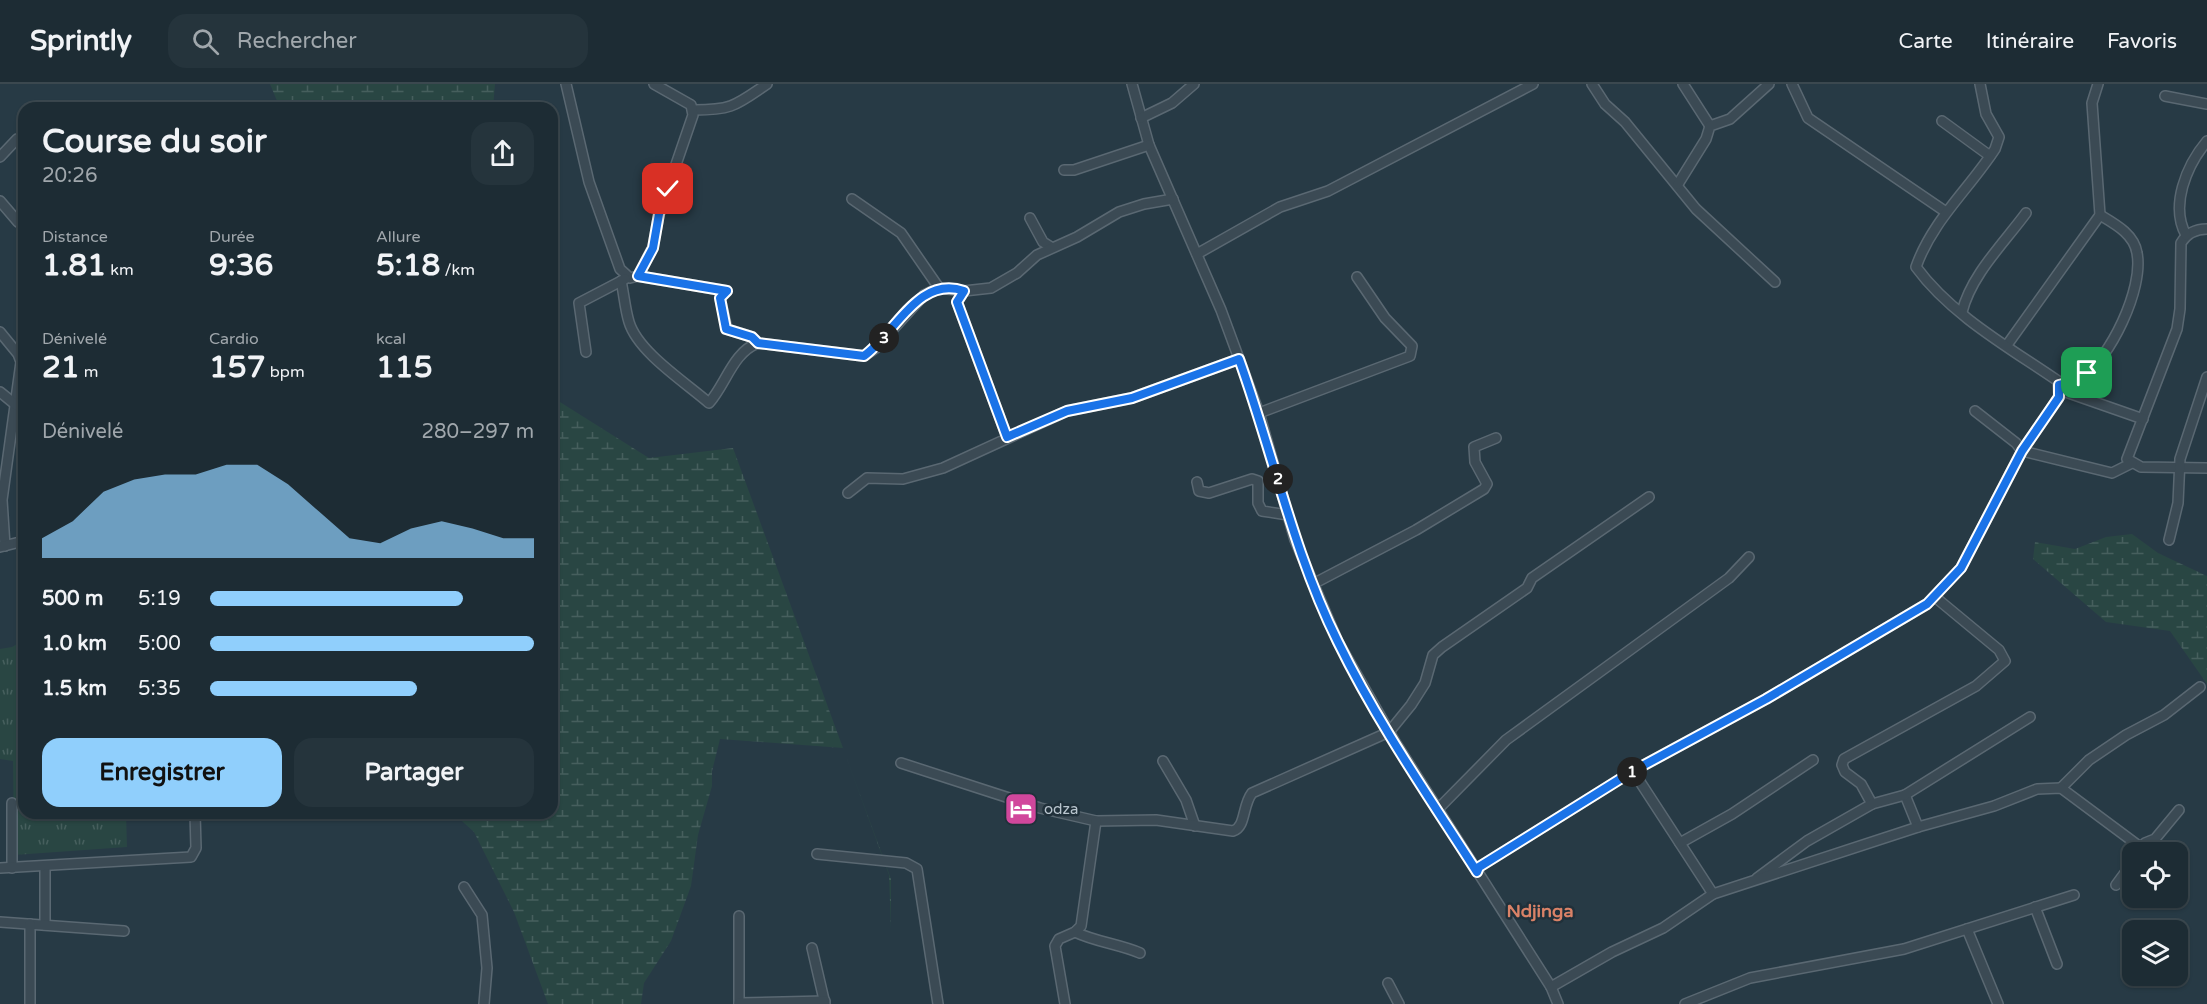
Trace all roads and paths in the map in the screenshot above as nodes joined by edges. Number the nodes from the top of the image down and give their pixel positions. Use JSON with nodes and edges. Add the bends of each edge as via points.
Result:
{"nodes":[{"id":1,"x":566,"y":84,"type":"edge"},
{"id":2,"x":654,"y":84,"type":"edge"},
{"id":3,"x":767,"y":84,"type":"edge"},
{"id":4,"x":1132,"y":84,"type":"edge"},
{"id":5,"x":1194,"y":84,"type":"edge"},
{"id":6,"x":1533,"y":84,"type":"edge"},
{"id":7,"x":1592,"y":84,"type":"edge"},
{"id":8,"x":1683,"y":84,"type":"edge"},
{"id":9,"x":1769,"y":84,"type":"edge"},
{"id":10,"x":1792,"y":84,"type":"edge"},
{"id":11,"x":1980,"y":84,"type":"edge"},
{"id":12,"x":2098,"y":84,"type":"edge"},
{"id":13,"x":2165,"y":96,"type":"dead end"},
{"id":14,"x":2207,"y":104,"type":"edge"},
{"id":15,"x":694,"y":110,"type":"junction"},
{"id":16,"x":1141,"y":118,"type":"junction"},
{"id":17,"x":1942,"y":121,"type":"dead end"},
{"id":18,"x":1710,"y":126,"type":"junction"},
{"id":19,"x":18,"y":139,"type":"edge"},
{"id":20,"x":2207,"y":141,"type":"edge"},
{"id":21,"x":1149,"y":145,"type":"junction"},
{"id":22,"x":1990,"y":156,"type":"junction"},
{"id":23,"x":0,"y":158,"type":"edge"},
{"id":24,"x":1064,"y":170,"type":"dead end"},
{"id":25,"x":1678,"y":184,"type":"junction"},
{"id":26,"x":852,"y":199,"type":"dead end"},
{"id":27,"x":1173,"y":200,"type":"junction"},
{"id":28,"x":0,"y":201,"type":"edge"},
{"id":29,"x":1946,"y":212,"type":"junction"},
{"id":30,"x":2026,"y":213,"type":"dead end"},
{"id":31,"x":2100,"y":215,"type":"junction"},
{"id":32,"x":1030,"y":218,"type":"dead end"},
{"id":33,"x":18,"y":222,"type":"dead end"},
{"id":34,"x":2207,"y":230,"type":"edge"},
{"id":35,"x":2186,"y":236,"type":"junction"},
{"id":36,"x":1051,"y":247,"type":"junction"},
{"id":37,"x":1197,"y":254,"type":"junction"},
{"id":38,"x":1357,"y":277,"type":"dead end"},
{"id":39,"x":630,"y":278,"type":"junction"},
{"id":40,"x":1775,"y":282,"type":"dead end"},
{"id":41,"x":939,"y":288,"type":"junction"},
{"id":42,"x":964,"y":291,"type":"junction"},
{"id":43,"x":1962,"y":312,"type":"junction"},
{"id":44,"x":0,"y":332,"type":"edge"},
{"id":45,"x":758,"y":343,"type":"junction"},
{"id":46,"x":2007,"y":345,"type":"junction"},
{"id":47,"x":586,"y":352,"type":"dead end"},
{"id":48,"x":18,"y":354,"type":"edge"},
{"id":49,"x":1239,"y":359,"type":"junction"},
{"id":50,"x":2207,"y":377,"type":"edge"},
{"id":51,"x":18,"y":388,"type":"edge"},
{"id":52,"x":2060,"y":388,"type":"junction"},
{"id":53,"x":0,"y":392,"type":"edge"},
{"id":54,"x":16,"y":405,"type":"junction"},
{"id":55,"x":1975,"y":411,"type":"dead end"},
{"id":56,"x":1259,"y":413,"type":"junction"},
{"id":57,"x":2143,"y":419,"type":"junction"},
{"id":58,"x":1007,"y":437,"type":"junction"},
{"id":59,"x":1496,"y":438,"type":"dead end"},
{"id":60,"x":2022,"y":451,"type":"junction"},
{"id":61,"x":2132,"y":463,"type":"junction"},
{"id":62,"x":2180,"y":468,"type":"junction"},
{"id":63,"x":2207,"y":468,"type":"edge"},
{"id":64,"x":1197,"y":482,"type":"dead end"},
{"id":65,"x":848,"y":493,"type":"dead end"},
{"id":66,"x":1649,"y":497,"type":"dead end"},
{"id":67,"x":1288,"y":515,"type":"junction"},
{"id":68,"x":2169,"y":540,"type":"dead end"},
{"id":69,"x":18,"y":542,"type":"edge"},
{"id":70,"x":2,"y":546,"type":"edge"},
{"id":71,"x":1749,"y":557,"type":"dead end"},
{"id":72,"x":1313,"y":584,"type":"junction"},
{"id":73,"x":1935,"y":597,"type":"junction"},
{"id":74,"x":2200,"y":687,"type":"dead end"},
{"id":75,"x":2030,"y":717,"type":"dead end"},
{"id":76,"x":1389,"y":732,"type":"junction"},
{"id":77,"x":1813,"y":760,"type":"dead end"},
{"id":78,"x":1163,"y":761,"type":"dead end"},
{"id":79,"x":901,"y":763,"type":"dead end"},
{"id":80,"x":1633,"y":771,"type":"junction"},
{"id":81,"x":2061,"y":788,"type":"junction"},
{"id":82,"x":1905,"y":795,"type":"junction"},
{"id":83,"x":12,"y":803,"type":"dead end"},
{"id":84,"x":1872,"y":804,"type":"junction"},
{"id":85,"x":1437,"y":810,"type":"junction"},
{"id":86,"x":2180,"y":810,"type":"dead end"},
{"id":87,"x":195,"y":819,"type":"edge"},
{"id":88,"x":1096,"y":821,"type":"junction"},
{"id":89,"x":1195,"y":826,"type":"junction"},
{"id":90,"x":1918,"y":827,"type":"junction"},
{"id":91,"x":2130,"y":842,"type":"edge"},
{"id":92,"x":2148,"y":842,"type":"edge"},
{"id":93,"x":1680,"y":843,"type":"junction"},
{"id":94,"x":817,"y":854,"type":"dead end"},
{"id":95,"x":45,"y":866,"type":"junction"},
{"id":96,"x":0,"y":868,"type":"edge"},
{"id":97,"x":12,"y":868,"type":"junction"},
{"id":98,"x":1477,"y":872,"type":"junction"},
{"id":99,"x":2122,"y":877,"type":"edge"},
{"id":100,"x":1749,"y":883,"type":"junction"},
{"id":101,"x":2116,"y":885,"type":"dead end"},
{"id":102,"x":464,"y":887,"type":"dead end"},
{"id":103,"x":1713,"y":894,"type":"junction"},
{"id":104,"x":2074,"y":895,"type":"dead end"},
{"id":105,"x":2035,"y":907,"type":"junction"},
{"id":106,"x":739,"y":916,"type":"dead end"},
{"id":107,"x":0,"y":922,"type":"edge"},
{"id":108,"x":30,"y":924,"type":"junction"},
{"id":109,"x":45,"y":925,"type":"junction"},
{"id":110,"x":1967,"y":929,"type":"junction"},
{"id":111,"x":124,"y":931,"type":"dead end"},
{"id":112,"x":1075,"y":932,"type":"junction"},
{"id":113,"x":812,"y":948,"type":"dead end"},
{"id":114,"x":1140,"y":953,"type":"dead end"},
{"id":115,"x":2057,"y":964,"type":"dead end"},
{"id":116,"x":1388,"y":983,"type":"dead end"},
{"id":117,"x":1551,"y":987,"type":"junction"},
{"id":118,"x":825,"y":1003,"type":"edge"},
{"id":119,"x":1061,"y":1003,"type":"edge"},
{"id":120,"x":30,"y":1004,"type":"edge"},
{"id":121,"x":484,"y":1004,"type":"edge"},
{"id":122,"x":739,"y":1004,"type":"edge"},
{"id":123,"x":938,"y":1004,"type":"edge"},
{"id":124,"x":1399,"y":1004,"type":"edge"},
{"id":125,"x":1558,"y":1004,"type":"edge"},
{"id":126,"x":1685,"y":1004,"type":"edge"},
{"id":127,"x":1998,"y":1004,"type":"edge"}],
"edges":[{"from":1,"to":39,"type":"street","via":[[603,228],[620,269]]},
{"from":2,"to":15,"type":"street"},
{"from":3,"to":15,"type":"street","via":[[724,110]]},
{"from":4,"to":16,"type":"street"},
{"from":5,"to":16,"type":"street","via":[[1172,103]]},
{"from":6,"to":37,"type":"street","via":[[1328,191],[1280,207]]},
{"from":7,"to":25,"type":"street","via":[[1605,104]]},
{"from":8,"to":18,"type":"street"},
{"from":9,"to":18,"type":"street","via":[[1730,119]]},
{"from":10,"to":29,"type":"street","via":[[1808,118]]},
{"from":11,"to":22,"type":"street","via":[[1986,114],[1998,137]]},
{"from":12,"to":31,"type":"street","via":[[2092,103]]},
{"from":13,"to":14,"type":"street"},
{"from":15,"to":39,"type":"street","via":[[659,214],[653,248]]},
{"from":16,"to":21,"type":"street"},
{"from":17,"to":22,"type":"street"},
{"from":18,"to":25,"type":"street"},
{"from":19,"to":23,"type":"street"},
{"from":20,"to":35,"type":"street","via":[[2195,156],[2182,190],[2178,220]]},
{"from":21,"to":24,"type":"street"},
{"from":21,"to":27,"type":"street"},
{"from":22,"to":29,"type":"street"},
{"from":25,"to":40,"type":"street","via":[[1696,209]]},
{"from":26,"to":41,"type":"street","via":[[901,233]]},
{"from":27,"to":36,"type":"street","via":[[1119,212],[1077,237]]},
{"from":27,"to":37,"type":"street"},
{"from":28,"to":33,"type":"street"},
{"from":29,"to":43,"type":"street","via":[[1916,267]]},
{"from":30,"to":43,"type":"street","via":[[1986,266]]},
{"from":31,"to":46,"type":"street"},
{"from":31,"to":52,"type":"street","via":[[2120,226],[2129,237],[2137,251],[2138,272],[2122,321],[2098,361],[2079,380]]},
{"from":32,"to":36,"type":"street","via":[[1043,242]]},
{"from":34,"to":35,"type":"street","via":[[2199,229]]},
{"from":35,"to":57,"type":"street","via":[[2181,243],[2181,309],[2177,329]]},
{"from":36,"to":42,"type":"street","via":[[991,288]]},
{"from":37,"to":49,"type":"street"},
{"from":38,"to":56,"type":"street","via":[[1385,318],[1412,346],[1410,356]]},
{"from":39,"to":45,"type":"street","via":[[727,291],[720,298],[726,329],[752,337]]},
{"from":39,"to":45,"type":"street","via":[[629,323],[637,339],[659,363],[709,403],[746,347]]},
{"from":39,"to":47,"type":"street","via":[[579,303]]},
{"from":41,"to":42,"type":"street"},
{"from":41,"to":45,"type":"street","via":[[924,294],[876,348],[864,356]]},
{"from":42,"to":58,"type":"street","via":[[957,302]]},
{"from":43,"to":46,"type":"street"},
{"from":44,"to":48,"type":"street"},
{"from":46,"to":52,"type":"street","via":[[2058,381]]},
{"from":49,"to":56,"type":"street"},
{"from":49,"to":58,"type":"street","via":[[1132,398],[1067,411]]},
{"from":50,"to":62,"type":"street"},
{"from":51,"to":54,"type":"street"},
{"from":52,"to":57,"type":"street"},
{"from":52,"to":60,"type":"street","via":[[2059,397]]},
{"from":53,"to":54,"type":"street"},
{"from":54,"to":70,"type":"street","via":[[2,500]]},
{"from":55,"to":60,"type":"street"},
{"from":56,"to":67,"type":"street"},
{"from":57,"to":61,"type":"street","via":[[2127,459]]},
{"from":58,"to":65,"type":"street","via":[[943,468],[903,479],[867,478]]},
{"from":59,"to":72,"type":"street","via":[[1474,447],[1475,462],[1487,484],[1484,489]]},
{"from":60,"to":61,"type":"street","via":[[2112,473]]},
{"from":60,"to":73,"type":"street","via":[[1961,568]]},
{"from":61,"to":62,"type":"street"},
{"from":62,"to":63,"type":"street"},
{"from":62,"to":68,"type":"street","via":[[2178,503]]},
{"from":64,"to":67,"type":"street","via":[[1200,491],[1209,493],[1252,479],[1258,482],[1262,511]]},
{"from":66,"to":76,"type":"street","via":[[1442,646],[1429,663],[1425,683],[1416,698]]},
{"from":67,"to":72,"type":"street"},
{"from":69,"to":70,"type":"street"},
{"from":71,"to":85,"type":"street","via":[[1730,578],[1506,740]]},
{"from":72,"to":76,"type":"street","via":[[1338,642]]},
{"from":73,"to":80,"type":"street","via":[[1766,699]]},
{"from":73,"to":84,"type":"street","via":[[1991,643],[2005,661],[1976,686],[1844,759],[1845,772],[1861,784]]},
{"from":74,"to":81,"type":"street","via":[[2164,716],[2089,760]]},
{"from":75,"to":82,"type":"street"},
{"from":76,"to":85,"type":"street"},
{"from":76,"to":89,"type":"street","via":[[1252,794],[1245,802],[1238,830]]},
{"from":77,"to":93,"type":"street"},
{"from":78,"to":89,"type":"street","via":[[1186,800]]},
{"from":79,"to":88,"type":"street","via":[[1040,808]]},
{"from":80,"to":93,"type":"street"},
{"from":80,"to":98,"type":"street","via":[[1479,867]]},
{"from":81,"to":90,"type":"street","via":[[2037,789],[1994,806]]},
{"from":81,"to":91,"type":"street"},
{"from":82,"to":84,"type":"street"},
{"from":82,"to":90,"type":"street"},
{"from":83,"to":97,"type":"street"},
{"from":84,"to":100,"type":"street","via":[[1806,841]]},
{"from":85,"to":98,"type":"street"},
{"from":86,"to":92,"type":"street","via":[[2155,839]]},
{"from":87,"to":95,"type":"street","via":[[196,848],[191,857]]},
{"from":88,"to":89,"type":"street","via":[[1156,820]]},
{"from":88,"to":112,"type":"street","via":[[1083,919]]},
{"from":90,"to":100,"type":"street"},
{"from":93,"to":103,"type":"street"},
{"from":94,"to":123,"type":"street","via":[[906,863],[917,869]]},
{"from":95,"to":97,"type":"street"},
{"from":95,"to":109,"type":"street"},
{"from":96,"to":97,"type":"street"},
{"from":98,"to":117,"type":"street"},
{"from":99,"to":101,"type":"street"},
{"from":100,"to":103,"type":"street"},
{"from":102,"to":121,"type":"street","via":[[482,915],[487,968]]},
{"from":103,"to":117,"type":"street","via":[[1664,928]]},
{"from":104,"to":105,"type":"street"},
{"from":105,"to":110,"type":"street"},
{"from":105,"to":115,"type":"street"},
{"from":106,"to":122,"type":"street"},
{"from":107,"to":108,"type":"street"},
{"from":108,"to":109,"type":"street"},
{"from":108,"to":120,"type":"street"},
{"from":109,"to":111,"type":"street"},
{"from":110,"to":126,"type":"street","via":[[1904,949],[1750,978]]},
{"from":110,"to":127,"type":"street"},
{"from":112,"to":114,"type":"street"},
{"from":112,"to":119,"type":"street","via":[[1059,939],[1055,946]]},
{"from":113,"to":118,"type":"street"},
{"from":116,"to":124,"type":"street"},
{"from":117,"to":125,"type":"street"},
{"from":118,"to":122,"type":"street"}]}
